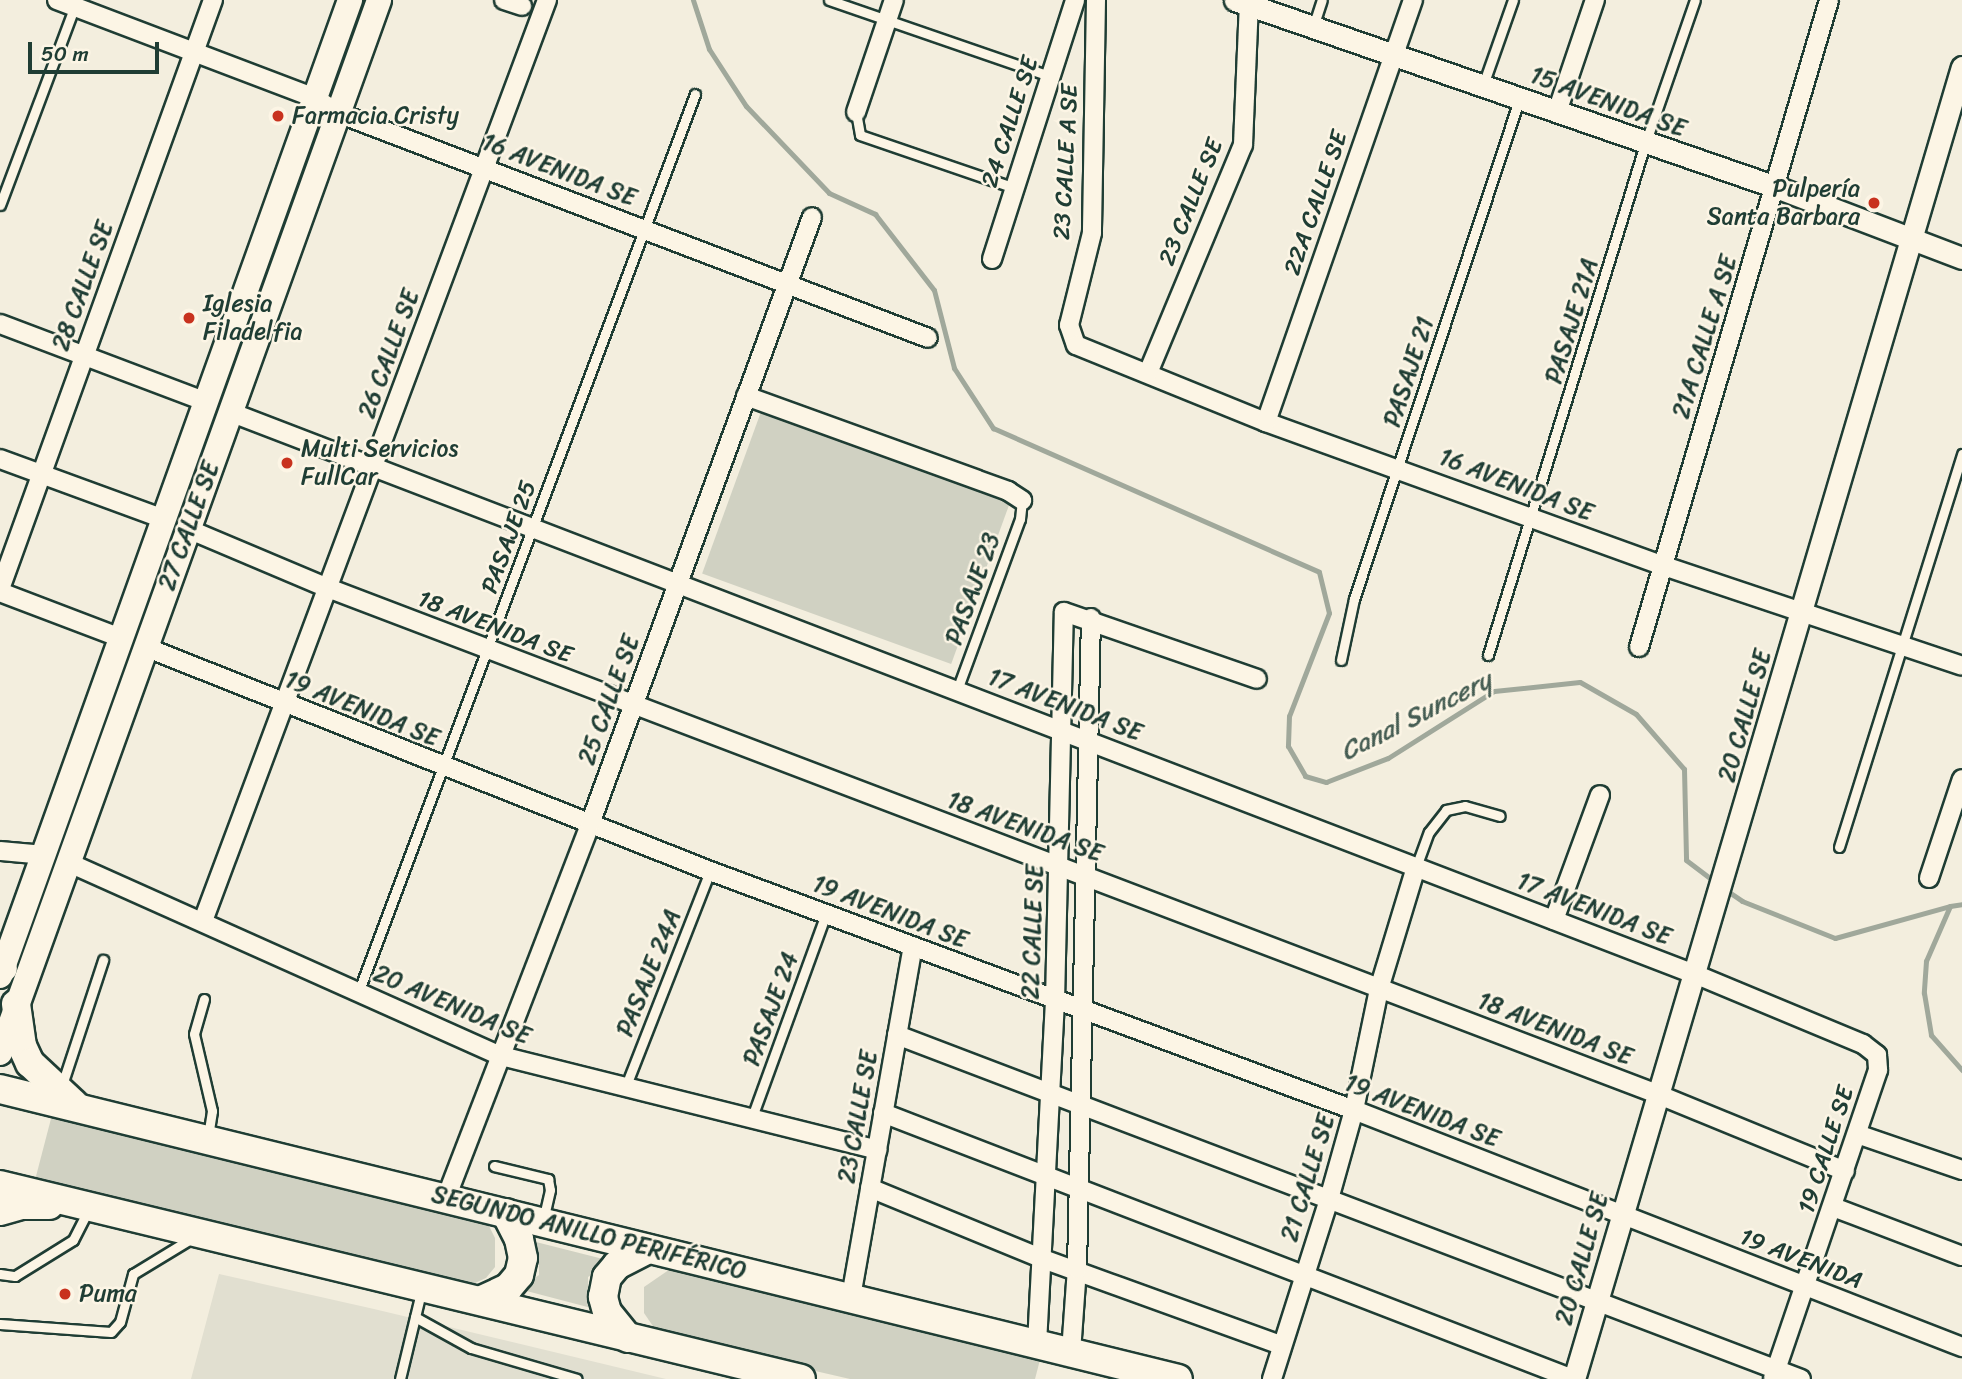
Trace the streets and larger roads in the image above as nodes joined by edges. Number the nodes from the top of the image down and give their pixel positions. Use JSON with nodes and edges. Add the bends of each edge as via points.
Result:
{"nodes":[{"id":1,"x":57,"y":0,"type":"edge"},
{"id":2,"x":213,"y":0,"type":"edge"},
{"id":3,"x":350,"y":0,"type":"edge"},
{"id":4,"x":379,"y":0,"type":"edge"},
{"id":5,"x":504,"y":0,"type":"edge"},
{"id":6,"x":547,"y":0,"type":"edge"},
{"id":7,"x":894,"y":0,"type":"edge"},
{"id":8,"x":1075,"y":0,"type":"edge"},
{"id":9,"x":1096,"y":0,"type":"edge"},
{"id":10,"x":1413,"y":0,"type":"edge"},
{"id":11,"x":1595,"y":0,"type":"edge"},
{"id":12,"x":1829,"y":0,"type":"edge"},
{"id":13,"x":1244,"y":1,"type":"edge"},
{"id":14,"x":76,"y":3,"type":"edge"},
{"id":15,"x":522,"y":6,"type":"dead end"},
{"id":16,"x":194,"y":52,"type":"junction"},
{"id":17,"x":1394,"y":55,"type":"junction"},
{"id":18,"x":1962,"y":67,"type":"edge"},
{"id":19,"x":314,"y":98,"type":"junction"},
{"id":20,"x":1557,"y":111,"type":"junction"},
{"id":21,"x":338,"y":113,"type":"junction"},
{"id":22,"x":856,"y":113,"type":"road end"},
{"id":23,"x":485,"y":168,"type":"junction"},
{"id":24,"x":1776,"y":187,"type":"junction"},
{"id":25,"x":812,"y":217,"type":"dead end"},
{"id":26,"x":1912,"y":239,"type":"junction"},
{"id":27,"x":1962,"y":258,"type":"edge"},
{"id":28,"x":992,"y":259,"type":"dead end"},
{"id":29,"x":789,"y":282,"type":"junction"},
{"id":30,"x":0,"y":324,"type":"edge"},
{"id":31,"x":1069,"y":325,"type":"joint"},
{"id":32,"x":928,"y":338,"type":"dead end"},
{"id":33,"x":84,"y":356,"type":"junction"},
{"id":34,"x":1148,"y":373,"type":"junction"},
{"id":35,"x":746,"y":396,"type":"junction"},
{"id":36,"x":206,"y":402,"type":"junction"},
{"id":37,"x":230,"y":412,"type":"junction"},
{"id":38,"x":1266,"y":422,"type":"junction"},
{"id":39,"x":0,"y":459,"type":"edge"},
{"id":40,"x":373,"y":467,"type":"junction"},
{"id":41,"x":41,"y":474,"type":"junction"},
{"id":42,"x":1022,"y":500,"type":"road end"},
{"id":43,"x":164,"y":519,"type":"junction"},
{"id":44,"x":188,"y":529,"type":"junction"},
{"id":45,"x":1661,"y":565,"type":"junction"},
{"id":46,"x":677,"y":585,"type":"junction"},
{"id":47,"x":328,"y":589,"type":"junction"},
{"id":48,"x":0,"y":590,"type":"edge"},
{"id":49,"x":1803,"y":612,"type":"junction"},
{"id":50,"x":1091,"y":618,"type":"junction"},
{"id":51,"x":121,"y":638,"type":"junction"},
{"id":52,"x":145,"y":648,"type":"junction"},
{"id":53,"x":1639,"y":648,"type":"dead end"},
{"id":54,"x":1962,"y":666,"type":"edge"},
{"id":55,"x":1257,"y":679,"type":"dead end"},
{"id":56,"x":284,"y":705,"type":"junction"},
{"id":57,"x":632,"y":706,"type":"junction"},
{"id":58,"x":1060,"y":729,"type":"junction"},
{"id":59,"x":1090,"y":740,"type":"junction"},
{"id":60,"x":1962,"y":779,"type":"edge"},
{"id":61,"x":1600,"y":795,"type":"dead end"},
{"id":62,"x":590,"y":824,"type":"junction"},
{"id":63,"x":0,"y":852,"type":"edge"},
{"id":64,"x":44,"y":855,"type":"junction"},
{"id":65,"x":67,"y":862,"type":"junction"},
{"id":66,"x":1059,"y":866,"type":"junction"},
{"id":67,"x":1416,"y":867,"type":"junction"},
{"id":68,"x":1086,"y":876,"type":"junction"},
{"id":69,"x":1929,"y":878,"type":"dead end"},
{"id":70,"x":1554,"y":920,"type":"junction"},
{"id":71,"x":203,"y":922,"type":"junction"},
{"id":72,"x":913,"y":946,"type":"junction"},
{"id":73,"x":2,"y":966,"type":"edge"},
{"id":74,"x":1697,"y":975,"type":"junction"},
{"id":75,"x":1379,"y":989,"type":"junction"},
{"id":76,"x":1055,"y":1002,"type":"junction"},
{"id":77,"x":16,"y":1004,"type":"junction"},
{"id":78,"x":1084,"y":1013,"type":"junction"},
{"id":79,"x":897,"y":1035,"type":"junction"},
{"id":80,"x":0,"y":1053,"type":"edge"},
{"id":81,"x":1877,"y":1055,"type":"joint"},
{"id":82,"x":500,"y":1056,"type":"junction"},
{"id":83,"x":0,"y":1089,"type":"edge"},
{"id":84,"x":1657,"y":1094,"type":"junction"},
{"id":85,"x":1051,"y":1096,"type":"junction"},
{"id":86,"x":1080,"y":1107,"type":"junction"},
{"id":87,"x":81,"y":1110,"type":"junction"},
{"id":88,"x":1354,"y":1110,"type":"junction"},
{"id":89,"x":883,"y":1113,"type":"junction"},
{"id":90,"x":1857,"y":1134,"type":"junction"},
{"id":91,"x":877,"y":1150,"type":"junction"},
{"id":92,"x":1962,"y":1170,"type":"edge"},
{"id":93,"x":1845,"y":1171,"type":"junction"},
{"id":94,"x":1048,"y":1177,"type":"junction"},
{"id":95,"x":0,"y":1185,"type":"edge"},
{"id":96,"x":870,"y":1188,"type":"junction"},
{"id":97,"x":1079,"y":1189,"type":"junction"},
{"id":98,"x":446,"y":1198,"type":"junction"},
{"id":99,"x":1329,"y":1199,"type":"junction"},
{"id":100,"x":88,"y":1205,"type":"junction"},
{"id":101,"x":1833,"y":1207,"type":"junction"},
{"id":102,"x":0,"y":1211,"type":"edge"},
{"id":103,"x":506,"y":1213,"type":"junction"},
{"id":104,"x":1622,"y":1214,"type":"junction"},
{"id":105,"x":648,"y":1249,"type":"junction"},
{"id":106,"x":1962,"y":1256,"type":"edge"},
{"id":107,"x":1043,"y":1259,"type":"junction"},
{"id":108,"x":1077,"y":1269,"type":"junction"},
{"id":109,"x":1305,"y":1274,"type":"junction"},
{"id":110,"x":1806,"y":1288,"type":"junction"},
{"id":111,"x":851,"y":1297,"type":"junction"},
{"id":112,"x":482,"y":1300,"type":"junction"},
{"id":113,"x":1598,"y":1303,"type":"junction"},
{"id":114,"x":628,"y":1338,"type":"junction"},
{"id":115,"x":1037,"y":1344,"type":"junction"},
{"id":116,"x":1281,"y":1345,"type":"junction"},
{"id":117,"x":1962,"y":1347,"type":"edge"},
{"id":118,"x":1071,"y":1352,"type":"junction"},
{"id":119,"x":1114,"y":1371,"type":"edge"},
{"id":120,"x":1775,"y":1374,"type":"edge"},
{"id":121,"x":801,"y":1379,"type":"edge"},
{"id":122,"x":1178,"y":1379,"type":"edge"},
{"id":123,"x":1272,"y":1379,"type":"edge"},
{"id":124,"x":1574,"y":1379,"type":"edge"},
{"id":125,"x":1801,"y":1379,"type":"edge"}],
"edges":[{"from":1,"to":14,"type":"street","name":"16 AVENIDA SE"},
{"from":2,"to":16,"type":"street","name":"28 CALLE SE"},
{"from":3,"to":19,"type":"main road","name":"27 CALLE SE"},
{"from":4,"to":21,"type":"main road","name":"27 CALLE SE"},
{"from":5,"to":15,"type":"street"},
{"from":6,"to":23,"type":"street","name":"26 CALLE SE"},
{"from":7,"to":22,"type":"street"},
{"from":8,"to":28,"type":"street","name":"24 CALLE SE"},
{"from":9,"to":31,"type":"street","name":"23 CALLE A SE","via":[[1092,233]]},
{"from":10,"to":17,"type":"street","name":"22A CALLE SE"},
{"from":11,"to":20,"type":"street"},
{"from":12,"to":24,"type":"street","name":"21A CALLE A SE"},
{"from":13,"to":17,"type":"street","name":"15 AVENIDA SE"},
{"from":13,"to":34,"type":"street","name":"23 CALLE SE","via":[[1243,145]]},
{"from":14,"to":16,"type":"street","name":"16 AVENIDA SE"},
{"from":16,"to":19,"type":"street","name":"16 AVENIDA SE"},
{"from":16,"to":33,"type":"street","name":"28 CALLE SE"},
{"from":17,"to":20,"type":"street","name":"15 AVENIDA SE"},
{"from":17,"to":38,"type":"street","name":"22A CALLE SE"},
{"from":18,"to":26,"type":"street","name":"20 CALLE SE"},
{"from":19,"to":21,"type":"street","name":"16 AVENIDA SE"},
{"from":19,"to":36,"type":"main road","name":"27 CALLE SE"},
{"from":20,"to":24,"type":"street","name":"15 AVENIDA SE"},
{"from":21,"to":23,"type":"street","name":"16 AVENIDA SE"},
{"from":21,"to":37,"type":"main road","name":"27 CALLE SE"},
{"from":23,"to":29,"type":"street","name":"16 AVENIDA SE"},
{"from":23,"to":40,"type":"street","name":"26 CALLE SE"},
{"from":24,"to":26,"type":"street","name":"15 AVENIDA SE"},
{"from":24,"to":45,"type":"street","name":"21A CALLE A SE"},
{"from":25,"to":29,"type":"street","name":"25 CALLE SE"},
{"from":26,"to":27,"type":"street","name":"15 AVENIDA SE"},
{"from":26,"to":49,"type":"street","name":"20 CALLE SE"},
{"from":29,"to":32,"type":"street","name":"16 AVENIDA SE"},
{"from":29,"to":35,"type":"street","name":"25 CALLE SE"},
{"from":30,"to":33,"type":"street"},
{"from":31,"to":34,"type":"street","name":"16 AVENIDA SE","via":[[1076,345]]},
{"from":33,"to":36,"type":"street"},
{"from":33,"to":41,"type":"street","name":"28 CALLE SE"},
{"from":34,"to":38,"type":"street","name":"16 AVENIDA SE"},
{"from":35,"to":42,"type":"street"},
{"from":35,"to":46,"type":"street","name":"25 CALLE SE"},
{"from":36,"to":43,"type":"main road","name":"27 CALLE SE"},
{"from":37,"to":40,"type":"street","name":"17 AVENIDA SE"},
{"from":37,"to":44,"type":"main road","name":"27 CALLE SE"},
{"from":38,"to":45,"type":"street","name":"16 AVENIDA SE","via":[[1399,466]]},
{"from":39,"to":41,"type":"street"},
{"from":40,"to":46,"type":"street","name":"17 AVENIDA SE"},
{"from":40,"to":47,"type":"street","name":"26 CALLE SE"},
{"from":41,"to":43,"type":"street"},
{"from":41,"to":48,"type":"street","name":"28 CALLE SE"},
{"from":43,"to":51,"type":"main road","name":"27 CALLE SE"},
{"from":44,"to":47,"type":"street","name":"18 AVENIDA SE"},
{"from":44,"to":52,"type":"main road","name":"27 CALLE SE"},
{"from":45,"to":49,"type":"street","name":"16 AVENIDA SE"},
{"from":45,"to":53,"type":"street","name":"21A CALLE A SE"},
{"from":46,"to":57,"type":"street","name":"25 CALLE SE"},
{"from":46,"to":58,"type":"street","name":"17 AVENIDA SE"},
{"from":47,"to":56,"type":"street","name":"26 CALLE SE"},
{"from":47,"to":57,"type":"street","name":"18 AVENIDA SE"},
{"from":48,"to":51,"type":"street"},
{"from":49,"to":54,"type":"street","name":"16 AVENIDA SE"},
{"from":49,"to":74,"type":"street","name":"20 CALLE SE"},
{"from":50,"to":55,"type":"street"},
{"from":50,"to":58,"type":"street","name":"22 CALLE SE","via":[[1064,612]]},
{"from":50,"to":59,"type":"street"},
{"from":51,"to":64,"type":"main road","name":"27 CALLE SE"},
{"from":52,"to":56,"type":"street","name":"19 AVENIDA SE"},
{"from":52,"to":65,"type":"main road","name":"27 CALLE SE"},
{"from":56,"to":62,"type":"street","name":"19 AVENIDA SE"},
{"from":56,"to":71,"type":"street","name":"26 CALLE SE"},
{"from":57,"to":62,"type":"street","name":"25 CALLE SE"},
{"from":57,"to":66,"type":"street","name":"18 AVENIDA SE"},
{"from":58,"to":59,"type":"street","name":"17 AVENIDA SE"},
{"from":58,"to":66,"type":"street","name":"22 CALLE SE"},
{"from":59,"to":67,"type":"street","name":"17 AVENIDA SE"},
{"from":59,"to":68,"type":"street"},
{"from":60,"to":69,"type":"street"},
{"from":61,"to":70,"type":"street"},
{"from":62,"to":72,"type":"street","name":"19 AVENIDA SE"},
{"from":62,"to":82,"type":"street","name":"25 CALLE SE"},
{"from":63,"to":64,"type":"street"},
{"from":64,"to":73,"type":"main road","name":"27 CALLE SE"},
{"from":65,"to":71,"type":"street","name":"20 AVENIDA SE"},
{"from":65,"to":77,"type":"main road","name":"27 CALLE SE"},
{"from":66,"to":68,"type":"street","name":"18 AVENIDA SE"},
{"from":66,"to":76,"type":"street","name":"22 CALLE SE"},
{"from":67,"to":70,"type":"street","name":"17 AVENIDA SE"},
{"from":67,"to":75,"type":"street","name":"21 CALLE SE"},
{"from":68,"to":75,"type":"street","name":"18 AVENIDA SE"},
{"from":68,"to":78,"type":"street"},
{"from":70,"to":74,"type":"street","name":"17 AVENIDA SE"},
{"from":71,"to":82,"type":"street","name":"20 AVENIDA SE"},
{"from":72,"to":76,"type":"street","name":"19 AVENIDA SE"},
{"from":72,"to":79,"type":"street","name":"23 CALLE SE"},
{"from":74,"to":81,"type":"street","name":"17 AVENIDA SE","via":[[1864,1044]]},
{"from":74,"to":84,"type":"street","name":"20 CALLE SE"},
{"from":75,"to":84,"type":"street","name":"18 AVENIDA SE"},
{"from":75,"to":88,"type":"street","name":"21 CALLE SE"},
{"from":76,"to":78,"type":"street","name":"19 AVENIDA SE"},
{"from":76,"to":85,"type":"street","name":"22 CALLE SE"},
{"from":77,"to":80,"type":"main road","name":"27 CALLE SE"},
{"from":77,"to":87,"type":"main road","via":[[26,1055]]},
{"from":78,"to":86,"type":"street"},
{"from":78,"to":88,"type":"street","name":"19 AVENIDA SE"},
{"from":79,"to":85,"type":"street"},
{"from":79,"to":89,"type":"street","name":"23 CALLE SE"},
{"from":81,"to":90,"type":"street","name":"19 CALLE SE","via":[[1878,1070]]},
{"from":82,"to":91,"type":"street","name":"20 AVENIDA SE"},
{"from":82,"to":98,"type":"street","name":"25 CALLE SE"},
{"from":83,"to":87,"type":"main road","name":"SEGUNDO ANILLO PERIFÉRICO"},
{"from":84,"to":93,"type":"street","name":"18 AVENIDA SE"},
{"from":84,"to":104,"type":"street","name":"20 CALLE SE"},
{"from":85,"to":86,"type":"street"},
{"from":85,"to":94,"type":"street","name":"22 CALLE SE"},
{"from":86,"to":97,"type":"street"},
{"from":86,"to":99,"type":"street"},
{"from":87,"to":98,"type":"main road","name":"SEGUNDO ANILLO PERIFÉRICO"},
{"from":88,"to":99,"type":"street","name":"21 CALLE SE"},
{"from":88,"to":104,"type":"street","name":"19 AVENIDA SE"},
{"from":89,"to":91,"type":"street","name":"23 CALLE SE"},
{"from":89,"to":94,"type":"street"},
{"from":90,"to":92,"type":"street"},
{"from":90,"to":93,"type":"street","name":"19 CALLE SE"},
{"from":91,"to":96,"type":"street","name":"23 CALLE SE"},
{"from":93,"to":101,"type":"street","name":"19 CALLE SE"},
{"from":94,"to":97,"type":"street"},
{"from":94,"to":107,"type":"street","name":"22 CALLE SE"},
{"from":95,"to":100,"type":"main road"},
{"from":96,"to":107,"type":"street"},
{"from":96,"to":111,"type":"street","name":"23 CALLE SE"},
{"from":97,"to":108,"type":"street"},
{"from":97,"to":109,"type":"street"},
{"from":98,"to":103,"type":"main road","name":"SEGUNDO ANILLO PERIFÉRICO"},
{"from":99,"to":109,"type":"street","name":"21 CALLE SE"},
{"from":99,"to":113,"type":"street"},
{"from":100,"to":102,"type":"main road","via":[[21,1205]]},
{"from":100,"to":112,"type":"main road"},
{"from":101,"to":106,"type":"street"},
{"from":101,"to":110,"type":"street","name":"19 CALLE SE"},
{"from":103,"to":105,"type":"main road","name":"SEGUNDO ANILLO PERIFÉRICO"},
{"from":103,"to":112,"type":"main road","via":[[519,1239],[519,1275],[508,1288]]},
{"from":104,"to":110,"type":"street","name":"19 AVENIDA"},
{"from":104,"to":113,"type":"street","name":"20 CALLE SE"},
{"from":105,"to":111,"type":"main road","name":"SEGUNDO ANILLO PERIFÉRICO"},
{"from":105,"to":114,"type":"main road","via":[[617,1265],[607,1277],[603,1297],[607,1312]]},
{"from":107,"to":108,"type":"street"},
{"from":107,"to":115,"type":"street","name":"22 CALLE SE"},
{"from":108,"to":116,"type":"street"},
{"from":108,"to":118,"type":"street"},
{"from":109,"to":116,"type":"street","name":"21 CALLE SE"},
{"from":109,"to":124,"type":"street"},
{"from":110,"to":117,"type":"street","name":"19 AVENIDA"},
{"from":110,"to":120,"type":"street","name":"19 CALLE SE"},
{"from":111,"to":115,"type":"main road","name":"SEGUNDO ANILLO PERIFÉRICO"},
{"from":112,"to":114,"type":"main road"},
{"from":113,"to":120,"type":"street"},
{"from":113,"to":124,"type":"street","name":"20 CALLE SE"},
{"from":114,"to":121,"type":"main road"},
{"from":115,"to":118,"type":"main road","name":"SEGUNDO ANILLO PERIFÉRICO"},
{"from":116,"to":123,"type":"street","name":"21 CALLE SE"},
{"from":118,"to":119,"type":"main road","name":"SEGUNDO ANILLO PERIFÉRICO"},
{"from":119,"to":122,"type":"main road","name":"SEGUNDO ANILLO PERIFÉRICO"},
{"from":120,"to":125,"type":"street"}]}
